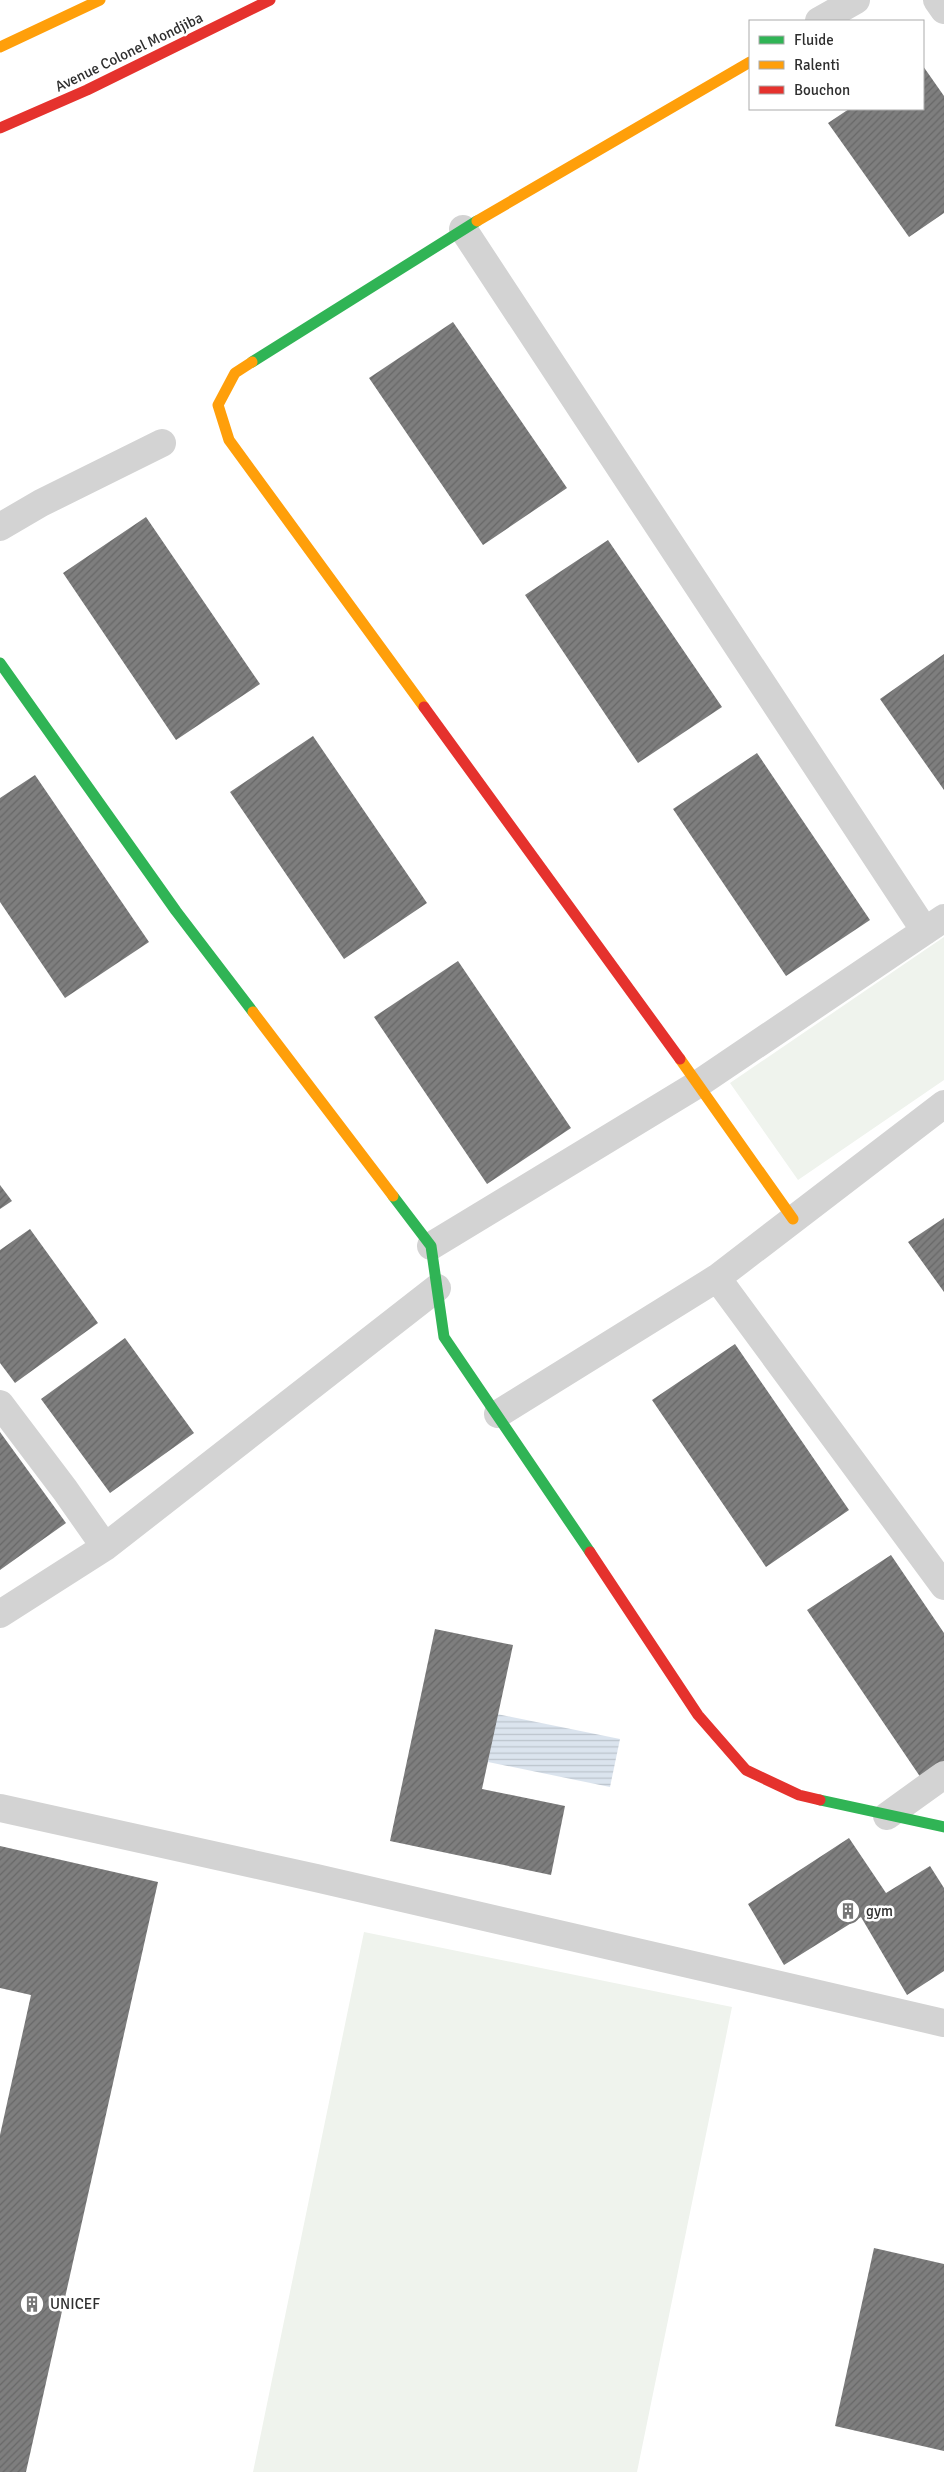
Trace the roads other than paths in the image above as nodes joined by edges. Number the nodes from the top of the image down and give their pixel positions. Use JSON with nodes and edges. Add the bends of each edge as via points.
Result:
{"nodes":[{"id":1,"x":100,"y":0,"type":"edge"},
{"id":2,"x":270,"y":0,"type":"edge"},
{"id":3,"x":856,"y":0,"type":"edge"},
{"id":4,"x":937,"y":0,"type":"edge"},
{"id":5,"x":944,"y":10,"type":"edge"},
{"id":6,"x":821,"y":20,"type":"edge"},
{"id":7,"x":0,"y":47,"type":"edge"},
{"id":8,"x":749,"y":63,"type":"edge"},
{"id":9,"x":0,"y":128,"type":"edge"},
{"id":10,"x":463,"y":229,"type":"junction"},
{"id":11,"x":162,"y":444,"type":"dead end"},
{"id":12,"x":0,"y":527,"type":"edge"},
{"id":13,"x":0,"y":663,"type":"edge"},
{"id":14,"x":935,"y":924,"type":"edge"},
{"id":15,"x":698,"y":1084,"type":"junction"},
{"id":16,"x":944,"y":1104,"type":"edge"},
{"id":17,"x":793,"y":1219,"type":"junction"},
{"id":18,"x":431,"y":1246,"type":"junction"},
{"id":19,"x":717,"y":1278,"type":"junction"},
{"id":20,"x":437,"y":1288,"type":"junction"},
{"id":21,"x":0,"y":1404,"type":"edge"},
{"id":22,"x":498,"y":1414,"type":"junction"},
{"id":23,"x":105,"y":1547,"type":"junction"},
{"id":24,"x":944,"y":1586,"type":"edge"},
{"id":25,"x":0,"y":1614,"type":"edge"},
{"id":26,"x":944,"y":1775,"type":"edge"},
{"id":27,"x":0,"y":1808,"type":"edge"},
{"id":28,"x":887,"y":1816,"type":"junction"},
{"id":29,"x":944,"y":1827,"type":"edge"},
{"id":30,"x":944,"y":2023,"type":"edge"}],
"edges":[{"from":1,"to":7,"type":"street"},
{"from":2,"to":9,"type":"street","name":"Avenue Colonel Mondjiba","via":[[87,90]]},
{"from":3,"to":6,"type":"street"},
{"from":4,"to":5,"type":"street"},
{"from":8,"to":10,"type":"street"},
{"from":10,"to":14,"type":"street"},
{"from":10,"to":15,"type":"street","via":[[235,373],[218,405],[229,440]]},
{"from":11,"to":12,"type":"street","via":[[41,503]]},
{"from":13,"to":18,"type":"street","via":[[176,911]]},
{"from":14,"to":15,"type":"street"},
{"from":15,"to":17,"type":"street"},
{"from":15,"to":18,"type":"street"},
{"from":16,"to":17,"type":"street"},
{"from":17,"to":19,"type":"street"},
{"from":18,"to":20,"type":"street"},
{"from":19,"to":22,"type":"street"},
{"from":19,"to":24,"type":"street"},
{"from":20,"to":22,"type":"street","via":[[444,1337]]},
{"from":20,"to":23,"type":"street"},
{"from":21,"to":23,"type":"street"},
{"from":22,"to":28,"type":"street","via":[[698,1715],[746,1770],[799,1795]]},
{"from":23,"to":25,"type":"street"},
{"from":26,"to":28,"type":"street"},
{"from":27,"to":30,"type":"street"},
{"from":28,"to":29,"type":"street"}]}
